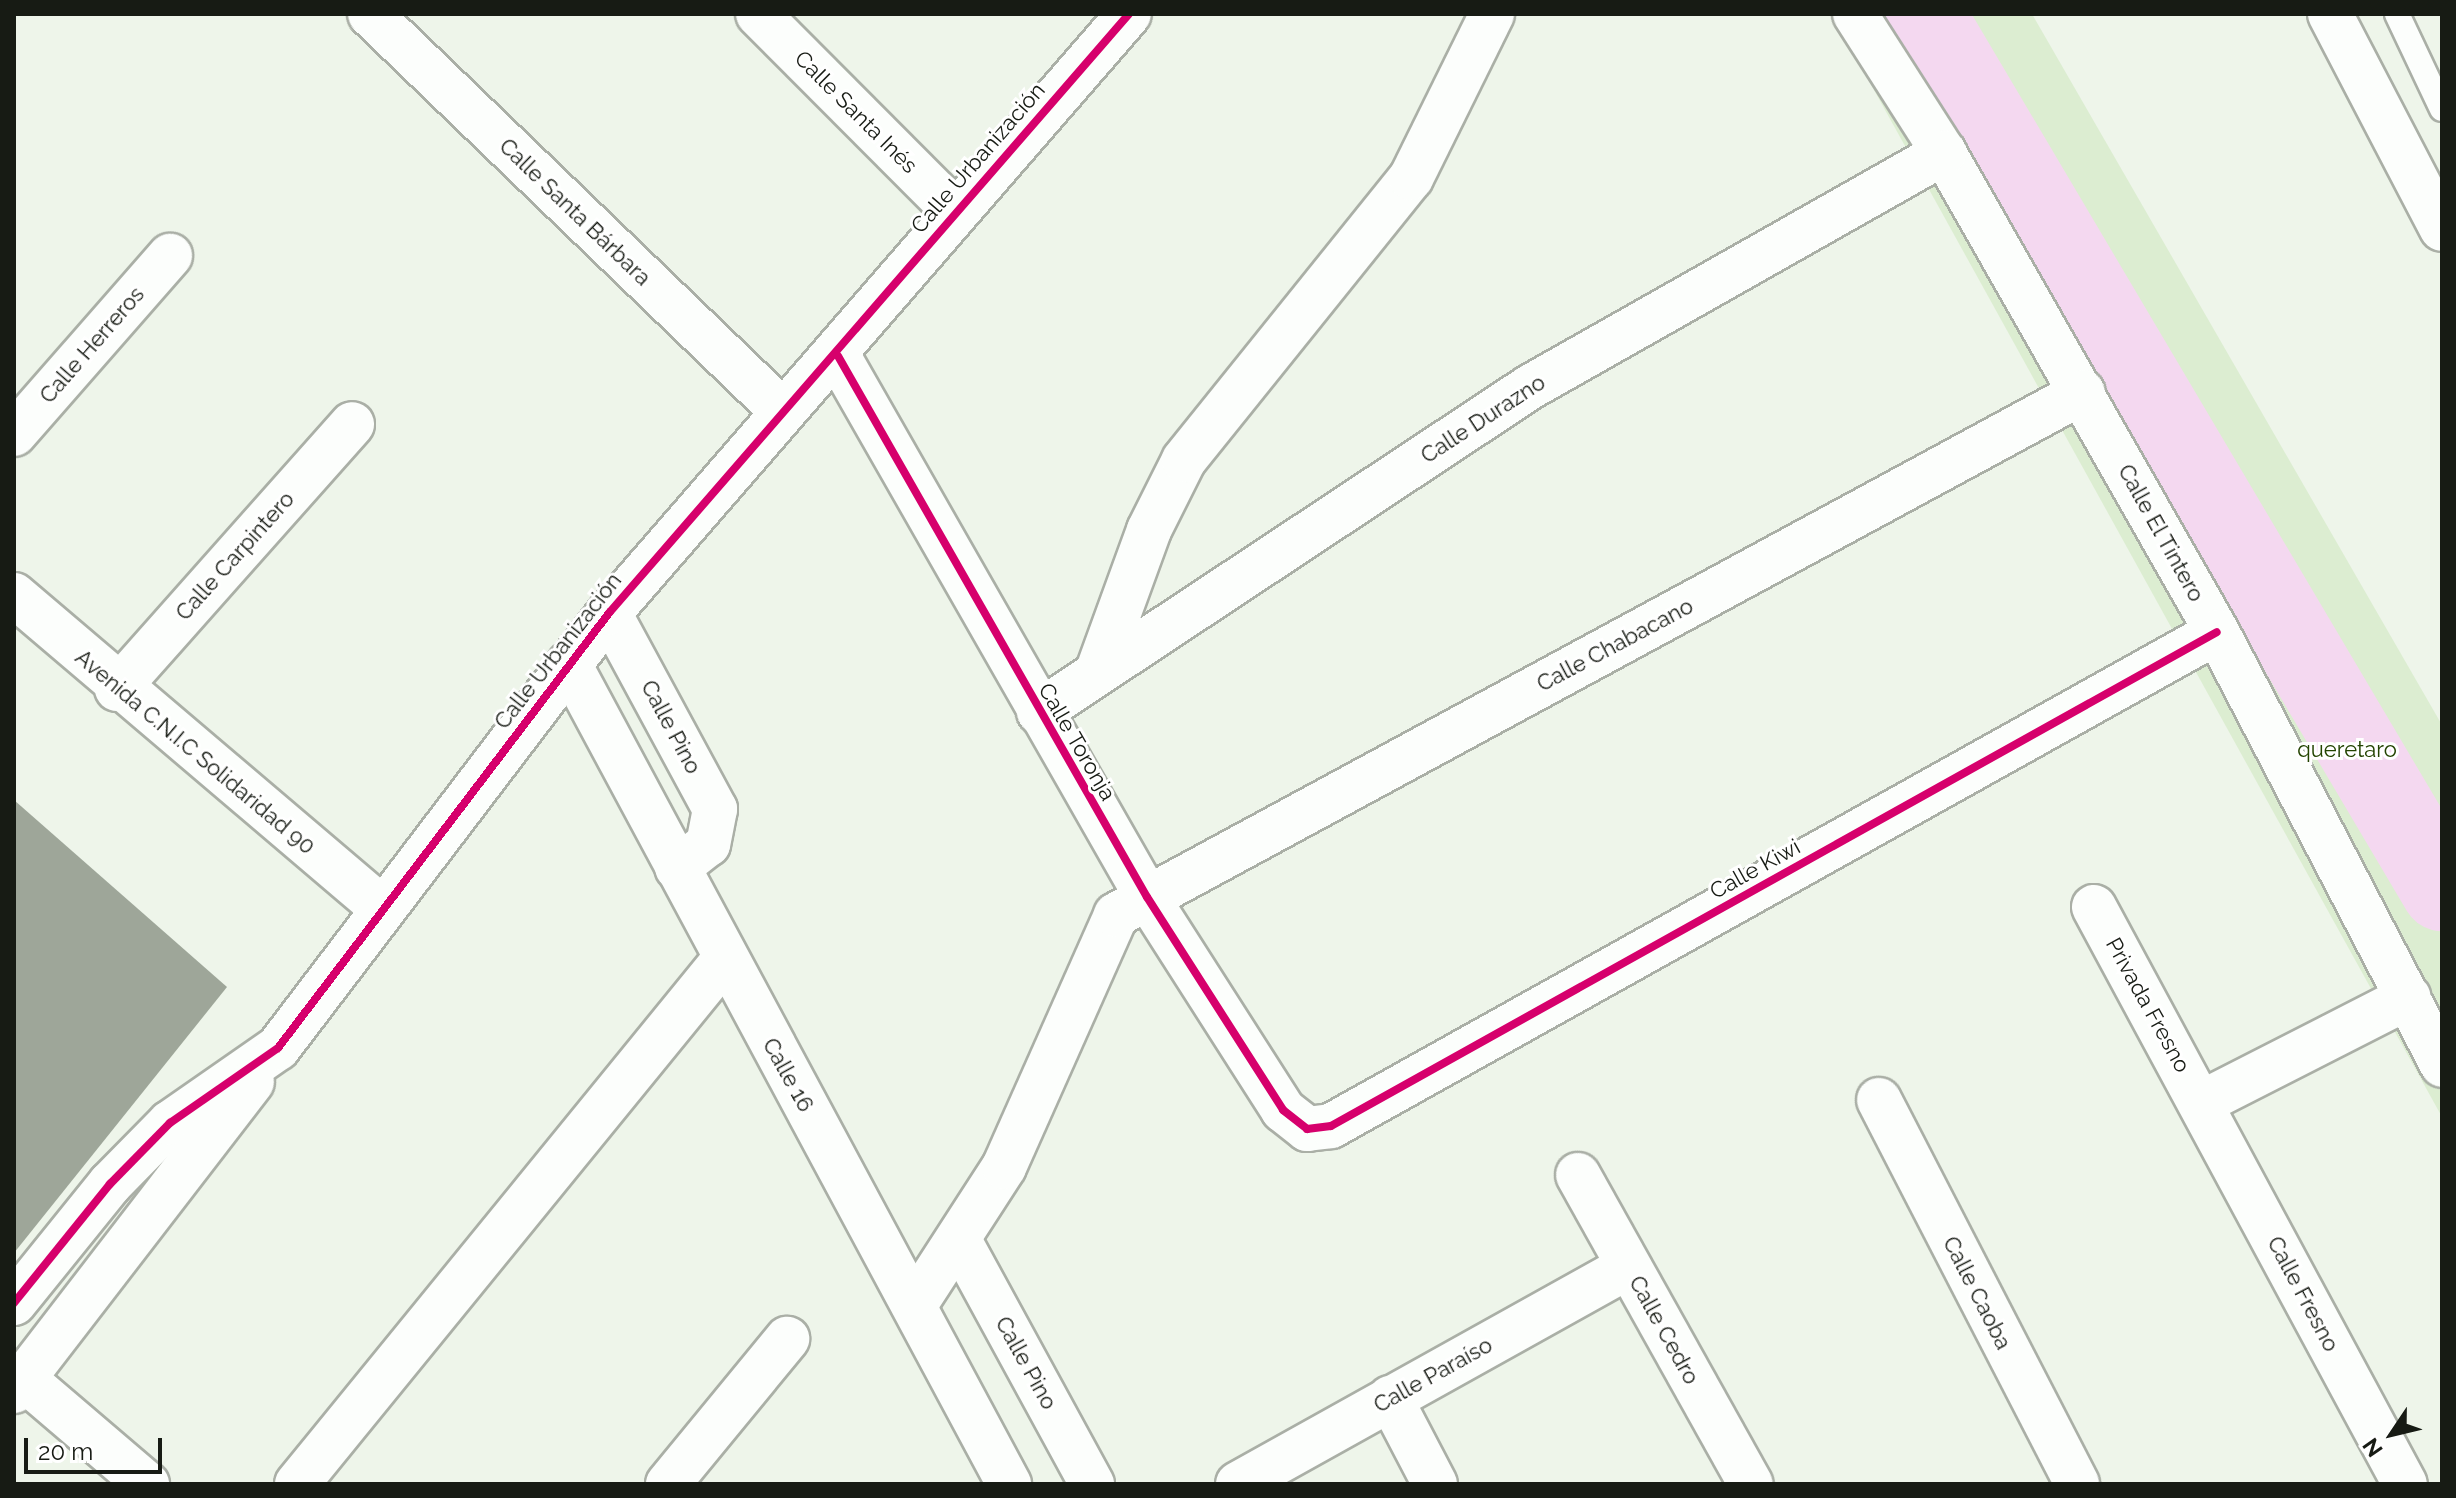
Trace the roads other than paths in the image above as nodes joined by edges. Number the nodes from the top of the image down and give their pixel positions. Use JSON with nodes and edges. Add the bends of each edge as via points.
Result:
{"nodes":[{"id":1,"x":370,"y":14,"type":"edge"},
{"id":2,"x":758,"y":14,"type":"edge"},
{"id":3,"x":1129,"y":14,"type":"edge"},
{"id":4,"x":1492,"y":14,"type":"edge"},
{"id":5,"x":1855,"y":14,"type":"edge"},
{"id":6,"x":2330,"y":14,"type":"edge"},
{"id":7,"x":2397,"y":14,"type":"edge"},
{"id":8,"x":2442,"y":109,"type":"edge"},
{"id":9,"x":1944,"y":153,"type":"junction"},
{"id":10,"x":953,"y":210,"type":"junction"},
{"id":11,"x":2442,"y":229,"type":"edge"},
{"id":12,"x":170,"y":256,"type":"dead end"},
{"id":13,"x":838,"y":356,"type":"junction"},
{"id":14,"x":2083,"y":392,"type":"junction"},
{"id":15,"x":780,"y":409,"type":"junction"},
{"id":16,"x":352,"y":424,"type":"dead end"},
{"id":17,"x":14,"y":434,"type":"edge"},
{"id":18,"x":14,"y":595,"type":"edge"},
{"id":19,"x":609,"y":613,"type":"junction"},
{"id":20,"x":2217,"y":632,"type":"junction"},
{"id":21,"x":569,"y":664,"type":"junction"},
{"id":22,"x":1097,"y":673,"type":"junction"},
{"id":23,"x":117,"y":689,"type":"junction"},
{"id":24,"x":1039,"y":712,"type":"junction"},
{"id":25,"x":692,"y":856,"type":"junction"},
{"id":26,"x":1147,"y":897,"type":"junction"},
{"id":27,"x":379,"y":906,"type":"junction"},
{"id":28,"x":2094,"y":907,"type":"dead end"},
{"id":29,"x":724,"y":960,"type":"junction"},
{"id":30,"x":2409,"y":997,"type":"junction"},
{"id":31,"x":278,"y":1048,"type":"junction"},
{"id":32,"x":2442,"y":1065,"type":"edge"},
{"id":33,"x":1879,"y":1100,"type":"dead end"},
{"id":34,"x":2201,"y":1103,"type":"junction"},
{"id":35,"x":1307,"y":1129,"type":"joint"},
{"id":36,"x":1578,"y":1175,"type":"dead end"},
{"id":37,"x":960,"y":1242,"type":"junction"},
{"id":38,"x":49,"y":1256,"type":"junction"},
{"id":39,"x":1628,"y":1267,"type":"junction"},
{"id":40,"x":92,"y":1291,"type":"junction"},
{"id":41,"x":14,"y":1303,"type":"edge"},
{"id":42,"x":916,"y":1303,"type":"junction"},
{"id":43,"x":787,"y":1339,"type":"dead end"},
{"id":44,"x":19,"y":1385,"type":"edge"},
{"id":45,"x":1390,"y":1398,"type":"junction"},
{"id":46,"x":147,"y":1484,"type":"edge"},
{"id":47,"x":297,"y":1484,"type":"edge"},
{"id":48,"x":668,"y":1484,"type":"edge"},
{"id":49,"x":1009,"y":1484,"type":"edge"},
{"id":50,"x":1092,"y":1484,"type":"edge"},
{"id":51,"x":1238,"y":1484,"type":"edge"},
{"id":52,"x":1435,"y":1484,"type":"edge"},
{"id":53,"x":1751,"y":1484,"type":"edge"},
{"id":54,"x":2077,"y":1484,"type":"edge"},
{"id":55,"x":2405,"y":1484,"type":"edge"}],
"edges":[{"from":1,"to":15,"type":"street","name":"Calle Santa Bárbara"},
{"from":2,"to":10,"type":"street","name":"Calle Santa Inés"},
{"from":3,"to":10,"type":"street","name":"Calle Urbanización"},
{"from":4,"to":22,"type":"street","via":[[1411,178],[1184,460],[1149,530]]},
{"from":5,"to":9,"type":"street","name":"Calle El Tintero"},
{"from":6,"to":11,"type":"street"},
{"from":7,"to":8,"type":"lane"},
{"from":9,"to":14,"type":"street","name":"Calle El Tintero"},
{"from":9,"to":22,"type":"street","name":"Calle Durazno","via":[[1530,387]]},
{"from":10,"to":13,"type":"street","name":"Calle Urbanización"},
{"from":12,"to":17,"type":"street","name":"Calle Herreros"},
{"from":13,"to":15,"type":"street","name":"Calle Urbanización"},
{"from":13,"to":24,"type":"street","name":"Calle Toronja"},
{"from":14,"to":20,"type":"street","name":"Calle El Tintero"},
{"from":14,"to":26,"type":"street","name":"Calle Chabacano"},
{"from":15,"to":19,"type":"street","name":"Calle Urbanización"},
{"from":16,"to":23,"type":"street","name":"Calle Carpintero"},
{"from":18,"to":23,"type":"street","name":"Avenida C.N.I.C Solidaridad 90"},
{"from":19,"to":21,"type":"street","name":"Calle Urbanización"},
{"from":19,"to":25,"type":"street","name":"Calle Pino","via":[[715,809]]},
{"from":20,"to":30,"type":"street","name":"Calle El Tintero"},
{"from":20,"to":35,"type":"street","name":"Calle Kiwi","via":[[1331,1126]]},
{"from":21,"to":25,"type":"street","name":"Calle 16"},
{"from":21,"to":27,"type":"street","name":"Calle Urbanización"},
{"from":22,"to":24,"type":"street","name":"Calle Durazno"},
{"from":23,"to":27,"type":"street","name":"Avenida C.N.I.C Solidaridad 90"},
{"from":24,"to":26,"type":"street","name":"Calle Toronja"},
{"from":25,"to":29,"type":"street","name":"Calle 16"},
{"from":26,"to":35,"type":"street","name":"Calle Toronja","via":[[1283,1110]]},
{"from":26,"to":37,"type":"street","name":"Calle Chabacano","via":[[1102,933],[1004,1167]]},
{"from":27,"to":31,"type":"street","name":"Calle Urbanización"},
{"from":28,"to":34,"type":"street","name":"Privada Fresno"},
{"from":29,"to":42,"type":"street","name":"Calle 16"},
{"from":29,"to":47,"type":"street"},
{"from":30,"to":32,"type":"street","name":"Calle El Tintero"},
{"from":30,"to":34,"type":"street"},
{"from":31,"to":38,"type":"street","name":"Calle Urbanización","via":[[170,1123]]},
{"from":31,"to":40,"type":"street"},
{"from":33,"to":54,"type":"street","name":"Calle Caoba"},
{"from":34,"to":55,"type":"street","name":"Calle Fresno"},
{"from":36,"to":39,"type":"street","name":"Calle Cedro"},
{"from":37,"to":42,"type":"street","name":"Calle Chabacano"},
{"from":37,"to":50,"type":"street","name":"Calle Pino"},
{"from":38,"to":40,"type":"street"},
{"from":38,"to":41,"type":"street","name":"Calle Urbanización"},
{"from":39,"to":45,"type":"street","name":"Calle Paraíso"},
{"from":39,"to":53,"type":"street","name":"Calle Cedro"},
{"from":40,"to":44,"type":"street"},
{"from":42,"to":49,"type":"street","name":"Calle 16"},
{"from":43,"to":48,"type":"street"},
{"from":44,"to":46,"type":"street"},
{"from":45,"to":51,"type":"street","name":"Calle Paraíso"},
{"from":45,"to":52,"type":"street"}]}
